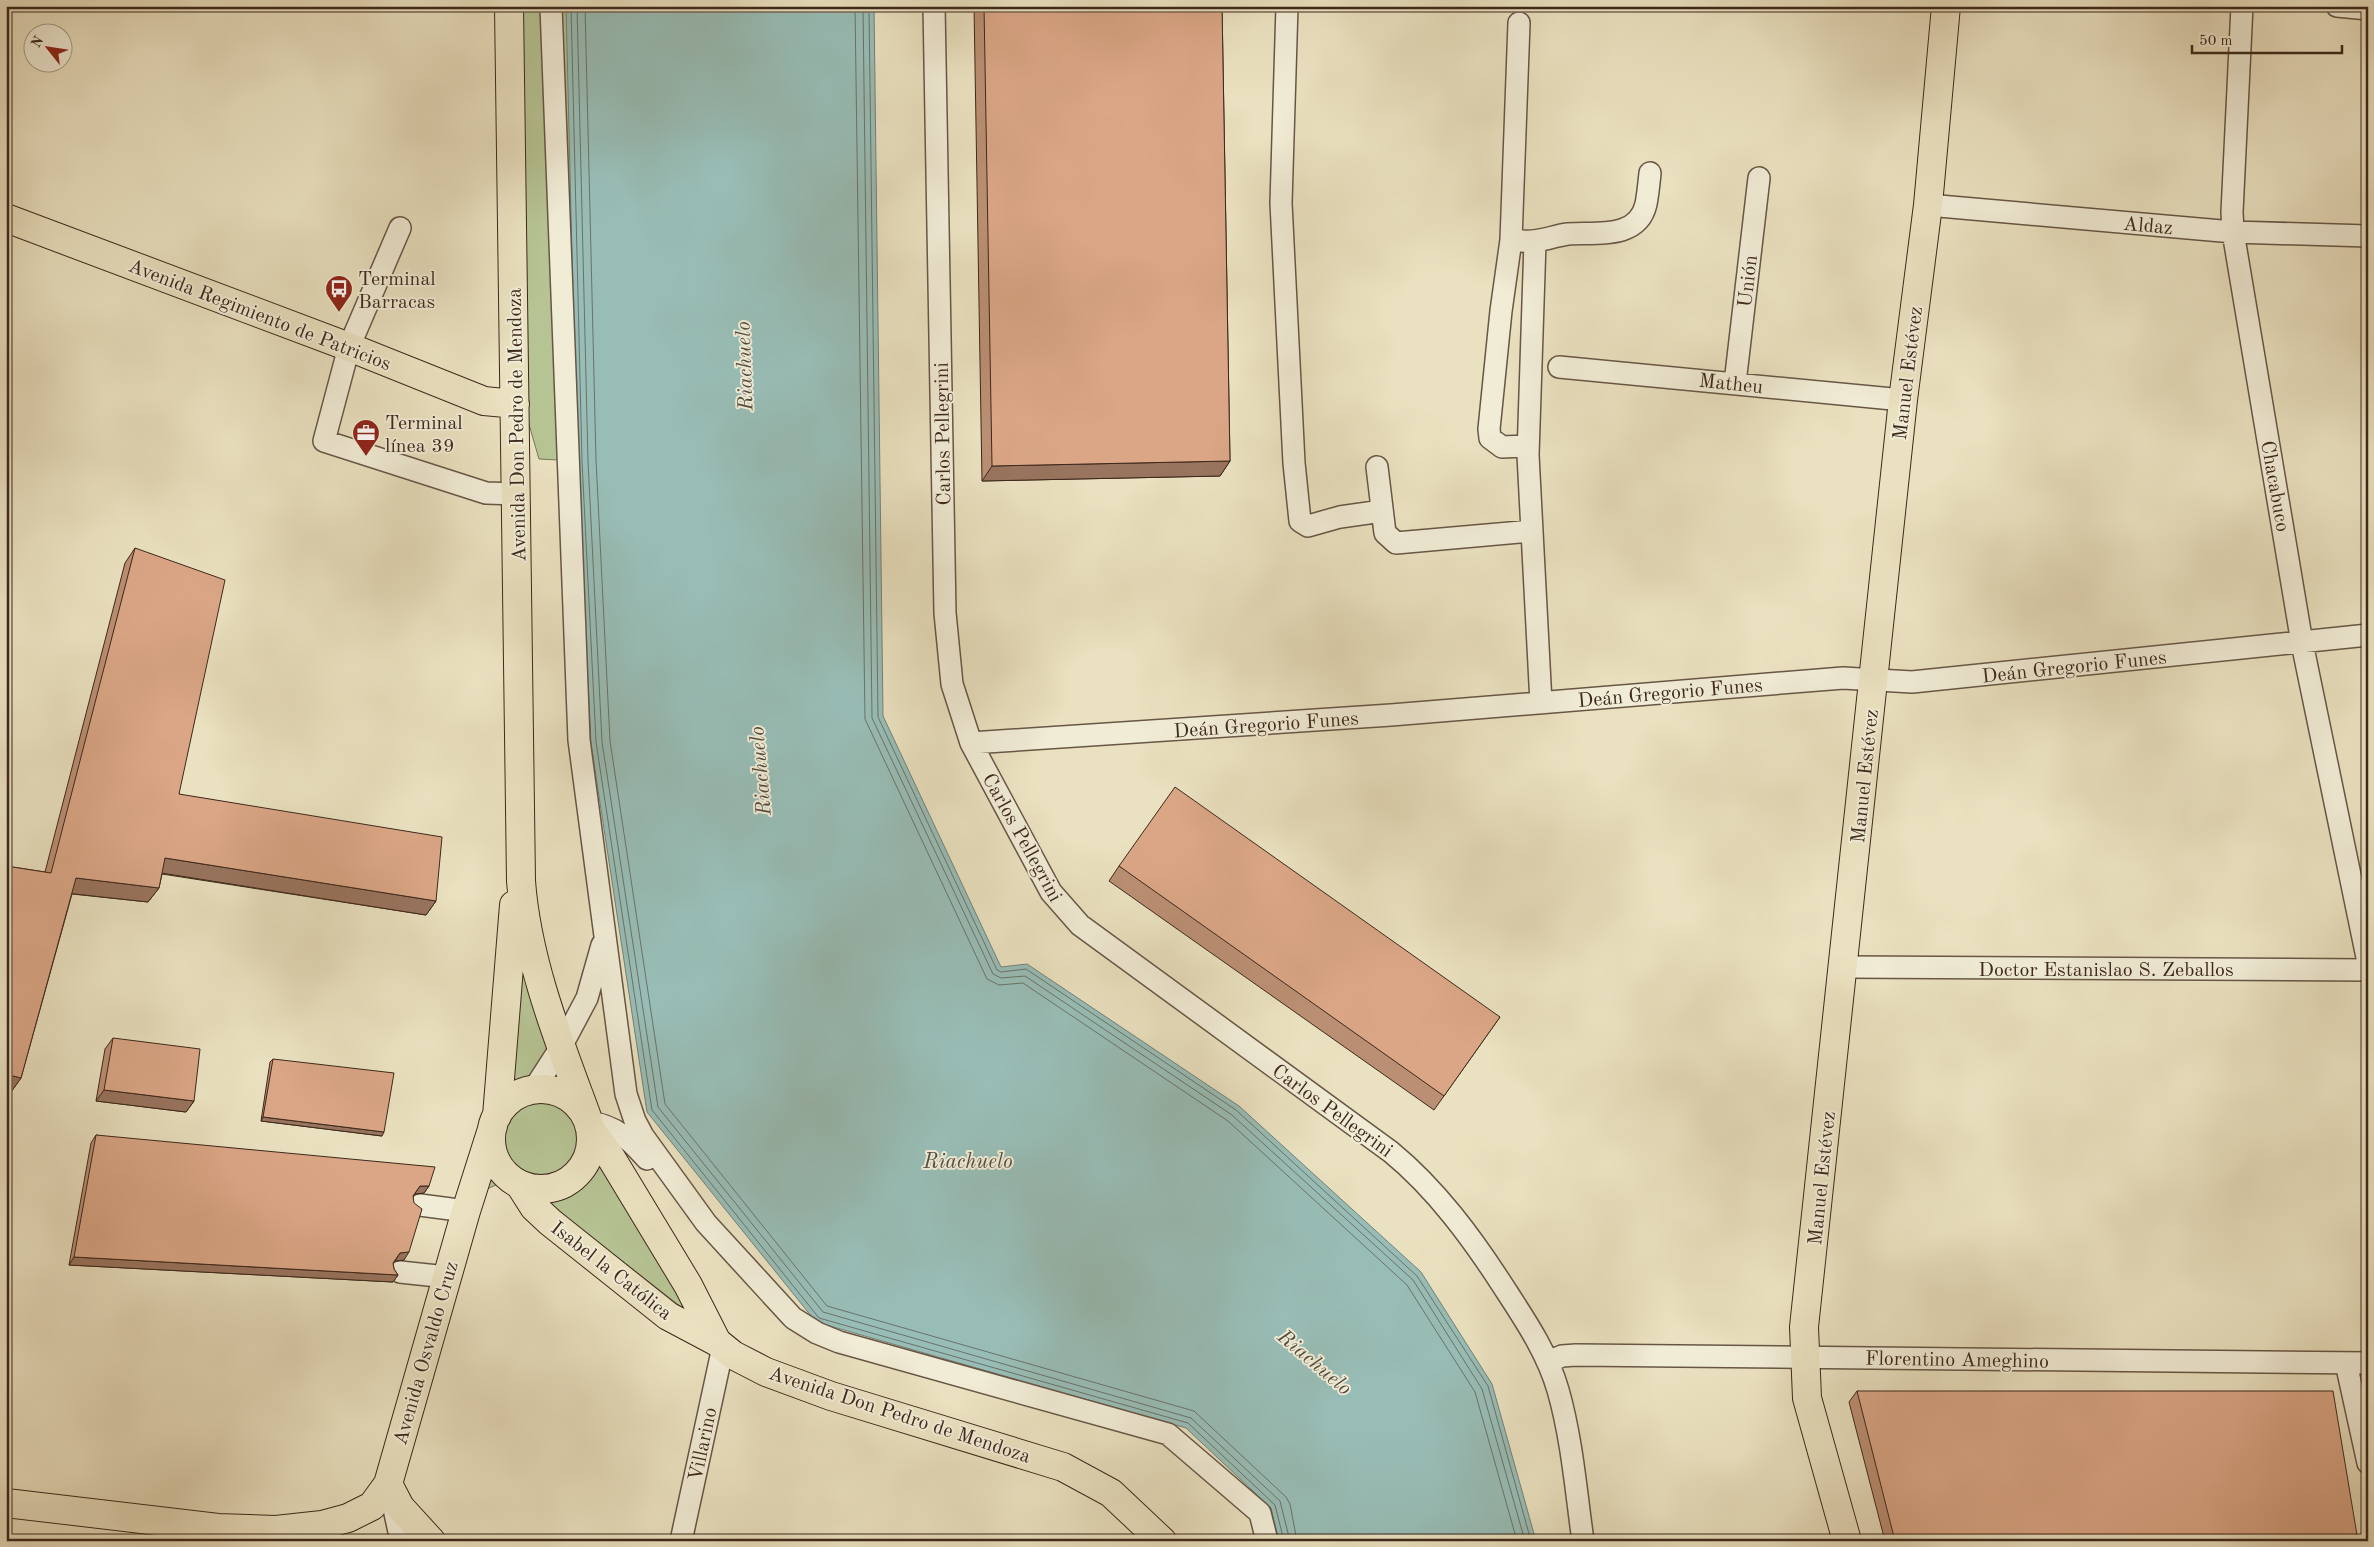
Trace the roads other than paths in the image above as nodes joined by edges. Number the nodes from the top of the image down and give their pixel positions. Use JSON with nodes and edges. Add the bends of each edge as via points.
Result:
{"nodes":[{"id":1,"x":509,"y":6,"type":"edge"},
{"id":2,"x":551,"y":6,"type":"edge"},
{"id":3,"x":934,"y":6,"type":"edge"},
{"id":4,"x":1286,"y":6,"type":"edge"},
{"id":5,"x":1946,"y":6,"type":"edge"},
{"id":6,"x":2242,"y":6,"type":"edge"},
{"id":7,"x":2337,"y":6,"type":"edge"},
{"id":8,"x":2368,"y":9,"type":"edge"},
{"id":9,"x":1519,"y":23,"type":"dead end"},
{"id":10,"x":1650,"y":173,"type":"dead end"},
{"id":11,"x":1759,"y":178,"type":"dead end"},
{"id":12,"x":1928,"y":205,"type":"junction"},
{"id":13,"x":6,"y":218,"type":"edge"},
{"id":14,"x":400,"y":228,"type":"dead end"},
{"id":15,"x":2233,"y":232,"type":"junction"},
{"id":16,"x":2368,"y":236,"type":"edge"},
{"id":17,"x":1511,"y":240,"type":"junction"},
{"id":18,"x":1535,"y":242,"type":"junction"},
{"id":19,"x":349,"y":347,"type":"junction"},
{"id":20,"x":1560,"y":367,"type":"dead end"},
{"id":21,"x":1735,"y":383,"type":"junction"},
{"id":22,"x":1903,"y":400,"type":"junction"},
{"id":23,"x":515,"y":404,"type":"junction"},
{"id":24,"x":1528,"y":446,"type":"junction"},
{"id":25,"x":1377,"y":467,"type":"dead end"},
{"id":26,"x":518,"y":494,"type":"junction"},
{"id":27,"x":1382,"y":511,"type":"junction"},
{"id":28,"x":1532,"y":531,"type":"junction"},
{"id":29,"x":2368,"y":635,"type":"edge"},
{"id":30,"x":2302,"y":643,"type":"junction"},
{"id":31,"x":1874,"y":680,"type":"junction"},
{"id":32,"x":1541,"y":703,"type":"junction"},
{"id":33,"x":971,"y":744,"type":"junction"},
{"id":34,"x":520,"y":844,"type":"junction"},
{"id":35,"x":604,"y":935,"type":"junction"},
{"id":36,"x":2368,"y":962,"type":"edge"},
{"id":37,"x":1844,"y":968,"type":"junction"},
{"id":38,"x":2368,"y":970,"type":"edge"},
{"id":39,"x":562,"y":1047,"type":"junction"},
{"id":40,"x":534,"y":1089,"type":"junction"},
{"id":41,"x":495,"y":1121,"type":"junction"},
{"id":42,"x":589,"y":1122,"type":"junction"},
{"id":43,"x":519,"y":1184,"type":"junction"},
{"id":44,"x":422,"y":1199,"type":"dead end"},
{"id":45,"x":466,"y":1211,"type":"junction"},
{"id":46,"x":706,"y":1223,"type":"junction"},
{"id":47,"x":400,"y":1272,"type":"dead end"},
{"id":48,"x":447,"y":1278,"type":"junction"},
{"id":49,"x":720,"y":1344,"type":"junction"},
{"id":50,"x":1804,"y":1358,"type":"junction"},
{"id":51,"x":1548,"y":1362,"type":"junction"},
{"id":52,"x":2346,"y":1363,"type":"junction"},
{"id":53,"x":2368,"y":1363,"type":"edge"},
{"id":54,"x":2368,"y":1463,"type":"edge"},
{"id":55,"x":391,"y":1491,"type":"junction"},
{"id":56,"x":6,"y":1503,"type":"edge"},
{"id":57,"x":1260,"y":1513,"type":"junction"},
{"id":58,"x":223,"y":1528,"type":"junction"},
{"id":59,"x":326,"y":1532,"type":"edge"},
{"id":60,"x":270,"y":1541,"type":"edge"},
{"id":61,"x":401,"y":1541,"type":"edge"},
{"id":62,"x":430,"y":1541,"type":"edge"},
{"id":63,"x":681,"y":1541,"type":"edge"},
{"id":64,"x":1162,"y":1541,"type":"edge"},
{"id":65,"x":1259,"y":1541,"type":"edge"},
{"id":66,"x":1267,"y":1541,"type":"edge"},
{"id":67,"x":1583,"y":1541,"type":"edge"},
{"id":68,"x":1847,"y":1541,"type":"edge"}],
"edges":[{"from":1,"to":23,"type":"main road","name":"Avenida Don Pedro de Mendoza"},
{"from":2,"to":35,"type":"street","via":[[579,740]]},
{"from":3,"to":33,"type":"street","name":"Carlos Pellegrini","via":[[945,613],[952,684]]},
{"from":4,"to":27,"type":"street","via":[[1280,203],[1300,521],[1308,526],[1317,525],[1340,517]]},
{"from":5,"to":12,"type":"main road","name":"Manuel Estévez"},
{"from":6,"to":15,"type":"street","name":"Chacabuco"},
{"from":7,"to":8,"type":"street"},
{"from":9,"to":17,"type":"street"},
{"from":10,"to":18,"type":"street","via":[[1646,205],[1639,219],[1626,229],[1610,234],[1566,234]]},
{"from":11,"to":21,"type":"street","name":"Unión"},
{"from":12,"to":15,"type":"street","name":"Aldaz"},
{"from":12,"to":22,"type":"main road","name":"Manuel Estévez"},
{"from":13,"to":19,"type":"main road","name":"Avenida Regimiento de Patricios"},
{"from":14,"to":19,"type":"street"},
{"from":15,"to":16,"type":"street","name":"Aldaz"},
{"from":15,"to":30,"type":"street","name":"Chacabuco"},
{"from":17,"to":18,"type":"street"},
{"from":17,"to":24,"type":"street","via":[[1489,429],[1490,438],[1502,447]]},
{"from":18,"to":24,"type":"street"},
{"from":19,"to":23,"type":"main road","name":"Avenida Regimiento de Patricios","via":[[484,400]]},
{"from":19,"to":26,"type":"street","via":[[324,442],[486,493]]},
{"from":20,"to":21,"type":"street","name":"Matheu"},
{"from":21,"to":22,"type":"street","name":"Matheu"},
{"from":22,"to":31,"type":"main road","name":"Manuel Estévez"},
{"from":23,"to":26,"type":"main road","name":"Avenida Don Pedro de Mendoza"},
{"from":24,"to":28,"type":"street"},
{"from":25,"to":27,"type":"street"},
{"from":26,"to":34,"type":"main road","name":"Avenida Don Pedro de Mendoza"},
{"from":27,"to":28,"type":"street","via":[[1385,533],[1396,543]]},
{"from":28,"to":32,"type":"street"},
{"from":29,"to":30,"type":"street","name":"Deán Gregorio Funes"},
{"from":30,"to":31,"type":"street","name":"Deán Gregorio Funes","via":[[1912,682]]},
{"from":30,"to":36,"type":"street","name":"Chacabuco"},
{"from":31,"to":32,"type":"street","name":"Deán Gregorio Funes","via":[[1843,678]]},
{"from":31,"to":37,"type":"main road","name":"Manuel Estévez"},
{"from":32,"to":33,"type":"street","name":"Deán Gregorio Funes"},
{"from":33,"to":51,"type":"street","name":"Carlos Pellegrini","via":[[1062,907],[1080,925],[1407,1165],[1482,1253],[1537,1338]]},
{"from":34,"to":39,"type":"main road","name":"Avenida Don Pedro de Mendoza","via":[[526,921]]},
{"from":34,"to":41,"type":"main road","name":"Avenida Don Pedro de Mendoza"},
{"from":35,"to":39,"type":"street","via":[[587,998]]},
{"from":35,"to":46,"type":"street","via":[[630,1108],[643,1136]]},
{"from":37,"to":38,"type":"street","name":"Doctor Estanislao S. Zeballos"},
{"from":37,"to":50,"type":"main road","name":"Manuel Estévez","via":[[1804,1327]]},
{"from":39,"to":40,"type":"street"},
{"from":39,"to":42,"type":"main road","name":"Avenida Don Pedro de Mendoza"},
{"from":40,"to":41,"type":"main road","via":[[512,1098]]},
{"from":40,"to":42,"type":"main road","via":[[564,1094],[577,1104]]},
{"from":41,"to":43,"type":"main road","via":[[492,1148],[495,1159],[501,1169]]},
{"from":41,"to":45,"type":"main road","name":"Avenida Osvaldo Cruz"},
{"from":42,"to":43,"type":"main road","via":[[592,1137],[589,1154],[576,1176],[545,1189]]},
{"from":42,"to":46,"type":"street","via":[[610,1127],[630,1140]]},
{"from":42,"to":49,"type":"main road","name":"Avenida Don Pedro de Mendoza","via":[[692,1290]]},
{"from":43,"to":45,"type":"main road","name":"Avenida Osvaldo Cruz","via":[[495,1189]]},
{"from":43,"to":49,"type":"main road","name":"Isabel la Católica","via":[[534,1207],[550,1222],[668,1316]]},
{"from":44,"to":45,"type":"street"},
{"from":45,"to":48,"type":"main road","name":"Avenida Osvaldo Cruz"},
{"from":46,"to":57,"type":"street","via":[[793,1318],[817,1333],[839,1342],[1168,1434]]},
{"from":47,"to":48,"type":"street"},
{"from":48,"to":55,"type":"main road","name":"Avenida Osvaldo Cruz"},
{"from":49,"to":63,"type":"street","name":"Villarino"},
{"from":49,"to":64,"type":"main road","name":"Avenida Don Pedro de Mendoza","via":[[752,1365],[822,1392],[1063,1467],[1111,1493]]},
{"from":50,"to":51,"type":"street","name":"Florentino Ameghino","via":[[1576,1355]]},
{"from":50,"to":52,"type":"street","name":"Florentino Ameghino"},
{"from":50,"to":68,"type":"main road","name":"Manuel Estévez","via":[[1807,1398]]},
{"from":51,"to":67,"type":"street","name":"Carlos Pellegrini","via":[[1564,1419]]},
{"from":52,"to":53,"type":"street","name":"Florentino Ameghino"},
{"from":52,"to":54,"type":"street"},
{"from":55,"to":59,"type":"main road","via":[[372,1506]]},
{"from":55,"to":61,"type":"street","name":"Avenida Osvaldo Cruz"},
{"from":55,"to":62,"type":"main road"},
{"from":56,"to":58,"type":"main road"},
{"from":57,"to":65,"type":"street"},
{"from":57,"to":66,"type":"street"},
{"from":58,"to":59,"type":"main road"},
{"from":58,"to":60,"type":"street"}]}
